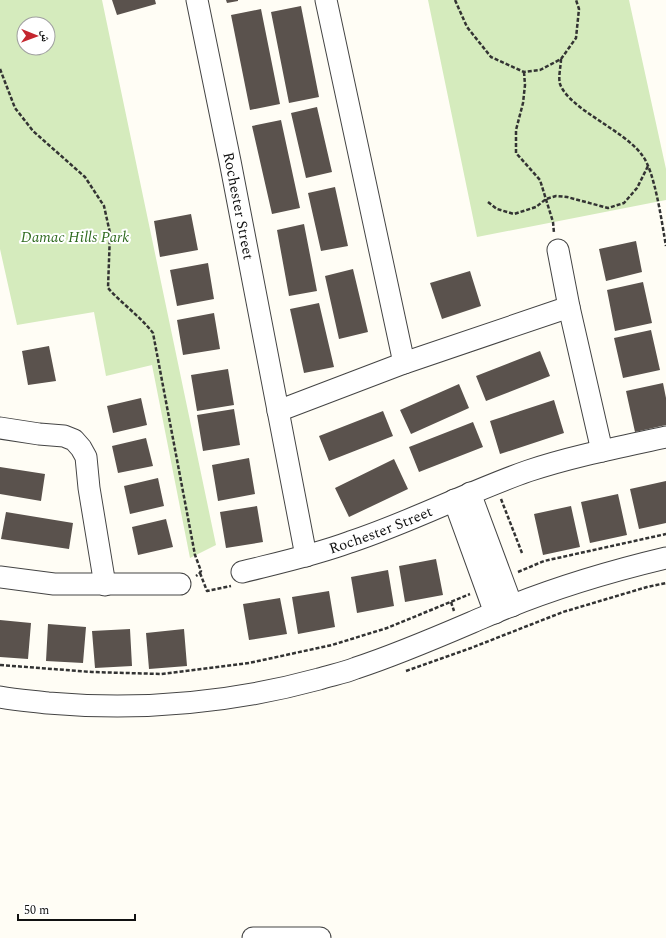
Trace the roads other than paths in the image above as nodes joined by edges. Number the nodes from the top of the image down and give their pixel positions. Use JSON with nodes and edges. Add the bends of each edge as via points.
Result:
{"nodes":[{"id":1,"x":197,"y":0,"type":"edge"},
{"id":2,"x":326,"y":0,"type":"edge"},
{"id":3,"x":558,"y":250,"type":"road end"},
{"id":4,"x":568,"y":307,"type":"junction"},
{"id":5,"x":404,"y":363,"type":"junction"},
{"id":6,"x":278,"y":411,"type":"junction"},
{"id":7,"x":0,"y":428,"type":"edge"},
{"id":8,"x":666,"y":437,"type":"edge"},
{"id":9,"x":602,"y":451,"type":"junction"},
{"id":10,"x":462,"y":497,"type":"junction"},
{"id":11,"x":306,"y":556,"type":"junction"},
{"id":12,"x":666,"y":558,"type":"edge"},
{"id":13,"x":242,"y":572,"type":"road end"},
{"id":14,"x":0,"y":578,"type":"edge"},
{"id":15,"x":105,"y":584,"type":"junction"},
{"id":16,"x":180,"y":584,"type":"road end"},
{"id":17,"x":503,"y":609,"type":"junction"},
{"id":18,"x":0,"y":697,"type":"edge"},
{"id":19,"x":253,"y":938,"type":"edge"},
{"id":20,"x":320,"y":938,"type":"edge"}],
"edges":[{"from":1,"to":6,"type":"street","name":"Rochester Street"},
{"from":2,"to":5,"type":"street"},
{"from":3,"to":4,"type":"street"},
{"from":4,"to":5,"type":"street"},
{"from":4,"to":9,"type":"street"},
{"from":5,"to":6,"type":"street"},
{"from":6,"to":11,"type":"street","name":"Rochester Street"},
{"from":7,"to":15,"type":"street","via":[[64,436],[74,440],[82,448],[86,457]]},
{"from":8,"to":9,"type":"street","name":"Rochester Street"},
{"from":9,"to":10,"type":"street","name":"Rochester Street","via":[[567,459]]},
{"from":10,"to":11,"type":"street","name":"Rochester Street","via":[[351,542]]},
{"from":10,"to":17,"type":"street"},
{"from":11,"to":13,"type":"street","name":"Rochester Street"},
{"from":12,"to":17,"type":"street","via":[[563,587]]},
{"from":14,"to":15,"type":"street","via":[[54,584]]},
{"from":15,"to":16,"type":"street"},
{"from":17,"to":18,"type":"street","via":[[420,645],[355,669],[288,688],[219,700],[149,706],[88,706]]},
{"from":19,"to":20,"type":"street"}]}
